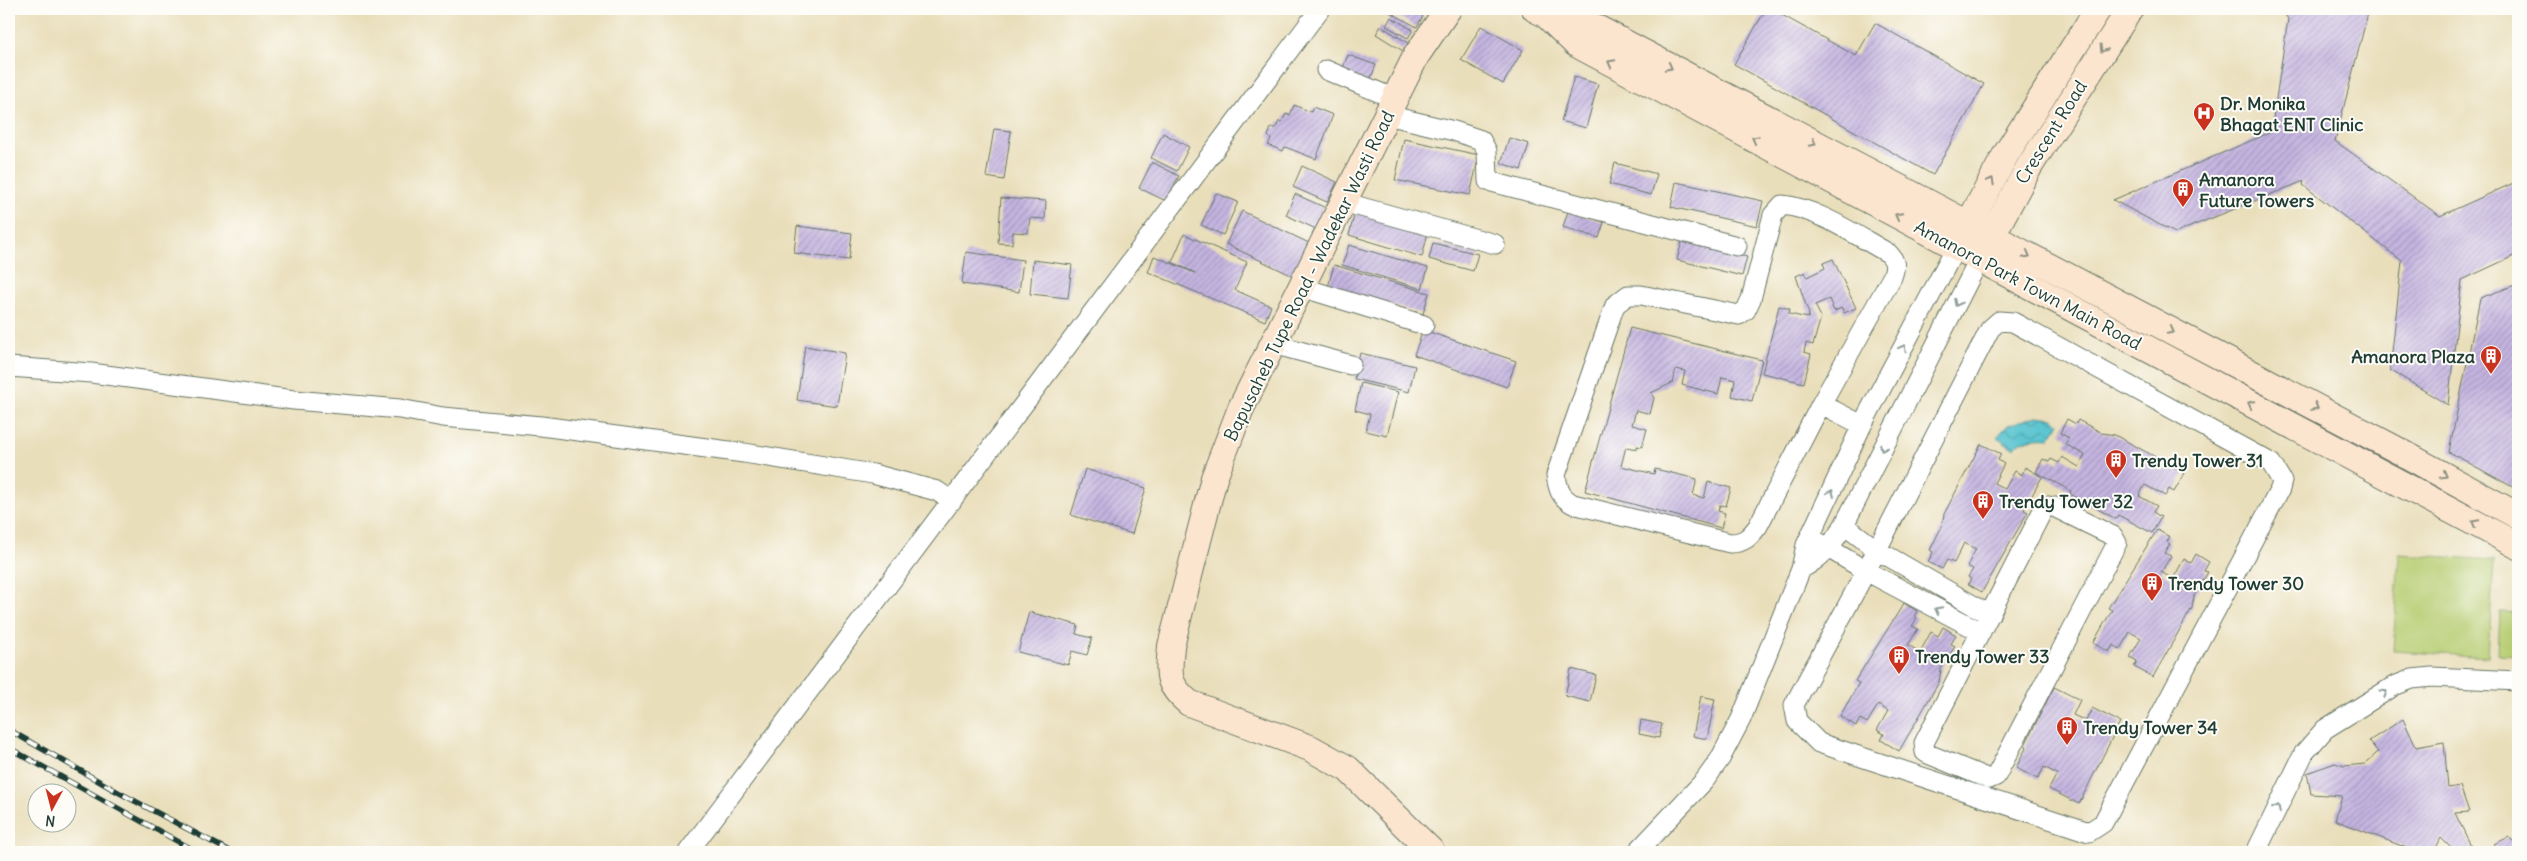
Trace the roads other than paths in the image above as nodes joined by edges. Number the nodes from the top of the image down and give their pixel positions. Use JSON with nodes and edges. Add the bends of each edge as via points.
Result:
{"nodes":[{"id":1,"x":1320,"y":9,"type":"edge"},
{"id":2,"x":1448,"y":9,"type":"edge"},
{"id":3,"x":2098,"y":9,"type":"edge"},
{"id":4,"x":2130,"y":9,"type":"edge"},
{"id":5,"x":1540,"y":11,"type":"edge"},
{"id":6,"x":1326,"y":70,"type":"dead end"},
{"id":7,"x":1710,"y":102,"type":"junction"},
{"id":8,"x":1391,"y":107,"type":"junction"},
{"id":9,"x":1344,"y":202,"type":"junction"},
{"id":10,"x":1968,"y":224,"type":"junction"},
{"id":11,"x":1991,"y":237,"type":"junction"},
{"id":12,"x":1495,"y":244,"type":"dead end"},
{"id":13,"x":1737,"y":246,"type":"dead end"},
{"id":14,"x":1956,"y":248,"type":"junction"},
{"id":15,"x":1979,"y":260,"type":"junction"},
{"id":16,"x":1301,"y":287,"type":"junction"},
{"id":17,"x":1424,"y":325,"type":"dead end"},
{"id":18,"x":1273,"y":344,"type":"junction"},
{"id":19,"x":1351,"y":365,"type":"dead end"},
{"id":20,"x":9,"y":366,"type":"edge"},
{"id":21,"x":1821,"y":404,"type":"junction"},
{"id":22,"x":1862,"y":425,"type":"junction"},
{"id":23,"x":952,"y":501,"type":"junction"},
{"id":24,"x":2518,"y":516,"type":"edge"},
{"id":25,"x":1844,"y":525,"type":"junction"},
{"id":26,"x":1810,"y":537,"type":"junction"},
{"id":27,"x":2518,"y":546,"type":"edge"},
{"id":28,"x":1830,"y":549,"type":"junction"},
{"id":29,"x":1877,"y":550,"type":"junction"},
{"id":30,"x":1801,"y":570,"type":"junction"},
{"id":31,"x":1866,"y":571,"type":"junction"},
{"id":32,"x":1990,"y":615,"type":"junction"},
{"id":33,"x":1981,"y":632,"type":"junction"},
{"id":34,"x":2518,"y":680,"type":"edge"},
{"id":35,"x":688,"y":852,"type":"edge"},
{"id":36,"x":1432,"y":852,"type":"edge"},
{"id":37,"x":1637,"y":852,"type":"edge"},
{"id":38,"x":2256,"y":852,"type":"edge"}],
"edges":[{"from":1,"to":23,"type":"street"},
{"from":2,"to":8,"type":"main road","name":"Bapusaheb Tupe Road - Wadekar Wasti Road","via":[[1416,56]]},
{"from":10,"to":3,"type":"main road","name":"Crescent Road","one_way":true,"via":[[2006,154]]},
{"from":4,"to":11,"type":"main road","name":"Crescent Road","one_way":true,"via":[[2029,167]]},
{"from":5,"to":7,"type":"main road","name":"Amanora Park Town Main Road","via":[[1576,44]]},
{"from":6,"to":8,"type":"street"},
{"from":7,"to":10,"type":"main road","name":"Amanora Park Town Main Road","one_way":true},
{"from":14,"to":7,"type":"main road","name":"Amanora Park Town Main Road","one_way":true},
{"from":8,"to":9,"type":"main road","name":"Bapusaheb Tupe Road - Wadekar Wasti Road"},
{"from":8,"to":13,"type":"street","via":[[1481,140],[1487,150],[1488,181]]},
{"from":9,"to":12,"type":"street"},
{"from":9,"to":16,"type":"main road","name":"Bapusaheb Tupe Road - Wadekar Wasti Road"},
{"from":10,"to":11,"type":"main road","name":"Amanora Park Town Main Road"},
{"from":10,"to":14,"type":"main road","name":"Crescent Road"},
{"from":11,"to":15,"type":"main road","name":"Crescent Road"},
{"from":11,"to":24,"type":"main road","name":"Amanora Park Town Main Road","one_way":true},
{"from":14,"to":15,"type":"main road","name":"Amanora Park Town Main Road"},
{"from":22,"to":14,"type":"street","one_way":true},
{"from":15,"to":25,"type":"street","one_way":true},
{"from":27,"to":15,"type":"main road","name":"Amanora Park Town Main Road","one_way":true},
{"from":16,"to":17,"type":"street"},
{"from":16,"to":18,"type":"main road","name":"Bapusaheb Tupe Road - Wadekar Wasti Road"},
{"from":18,"to":19,"type":"street"},
{"from":18,"to":36,"type":"main road","name":"Bapusaheb Tupe Road - Wadekar Wasti Road","via":[[1241,408],[1214,478],[1171,646],[1169,673],[1174,691],[1189,702],[1310,748],[1348,769]]},
{"from":20,"to":23,"type":"street","via":[[92,373],[294,400],[400,409],[744,453],[873,474],[937,491]]},
{"from":21,"to":21,"type":"street","via":[[1896,266],[1888,253],[1814,213],[1798,206],[1782,206],[1773,215],[1751,299],[1746,310],[1738,316],[1641,295],[1628,295],[1615,306],[1556,475],[1558,488],[1562,498],[1573,504],[1741,543],[1758,526]]},
{"from":21,"to":22,"type":"street"},
{"from":26,"to":22,"type":"street","one_way":true},
{"from":23,"to":35,"type":"street"},
{"from":25,"to":28,"type":"street"},
{"from":25,"to":29,"type":"street"},
{"from":26,"to":28,"type":"street"},
{"from":26,"to":30,"type":"street"},
{"from":28,"to":30,"type":"street"},
{"from":28,"to":31,"type":"street"},
{"from":29,"to":31,"type":"street"},
{"from":29,"to":31,"type":"street","via":[[1990,329],[1999,321],[2013,322],[2271,463],[2282,480],[2103,824],[2089,832],[1819,742],[1808,734],[1797,721],[1794,705]]},
{"from":29,"to":32,"type":"street"},
{"from":30,"to":37,"type":"street","via":[[1741,719],[1720,759],[1705,780]]},
{"from":33,"to":31,"type":"street","one_way":true},
{"from":32,"to":33,"type":"street"},
{"from":32,"to":33,"type":"street","via":[[2047,506],[2116,540],[1996,776],[1992,778],[1928,754],[1924,748]]},
{"from":38,"to":34,"type":"street","one_way":true,"via":[[2304,753],[2326,729],[2394,686],[2412,679]]}]}
